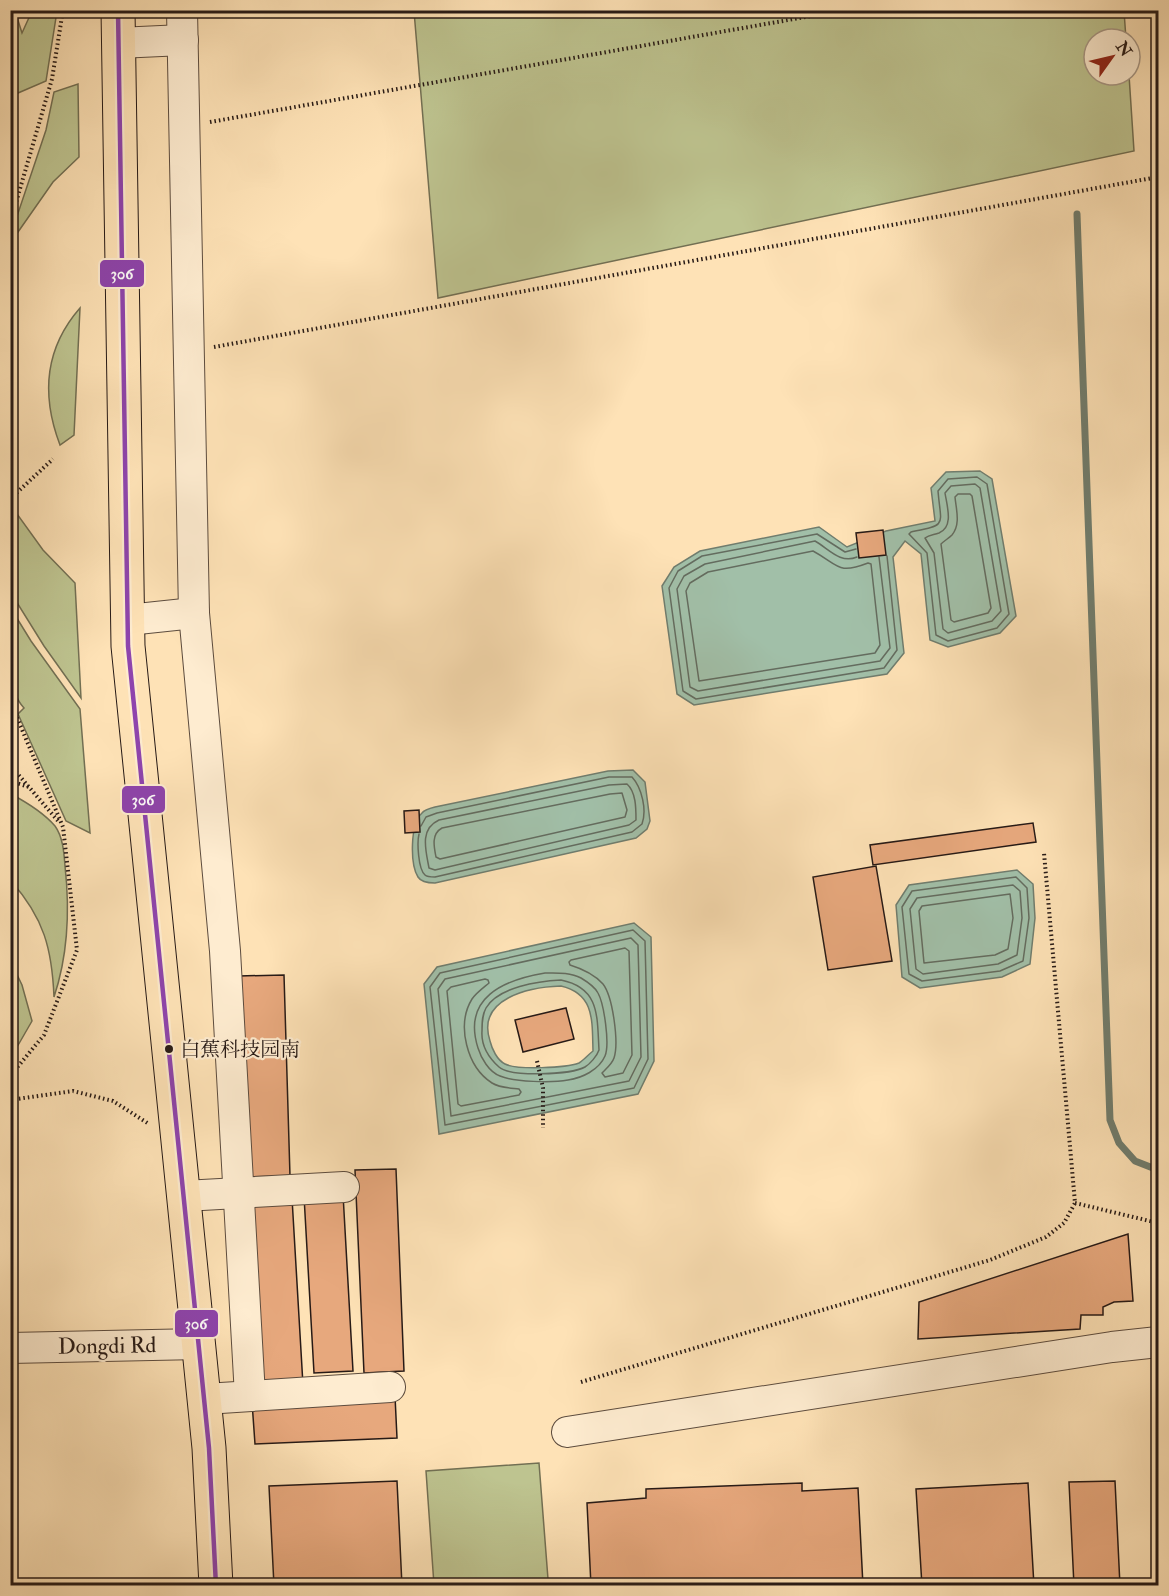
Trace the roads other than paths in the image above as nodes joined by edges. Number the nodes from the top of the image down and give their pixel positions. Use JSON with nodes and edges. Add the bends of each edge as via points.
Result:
{"nodes":[{"id":1,"x":118,"y":10,"type":"edge"},
{"id":2,"x":182,"y":10,"type":"edge"},
{"id":3,"x":183,"y":40,"type":"junction"},
{"id":4,"x":118,"y":43,"type":"junction"},
{"id":5,"x":194,"y":613,"type":"junction"},
{"id":6,"x":128,"y":620,"type":"junction"},
{"id":7,"x":344,"y":1187,"type":"dead end"},
{"id":8,"x":238,"y":1193,"type":"junction"},
{"id":9,"x":184,"y":1196,"type":"junction"},
{"id":10,"x":1158,"y":1342,"type":"edge"},
{"id":11,"x":199,"y":1344,"type":"junction"},
{"id":12,"x":10,"y":1348,"type":"edge"},
{"id":13,"x":390,"y":1387,"type":"dead end"},
{"id":14,"x":250,"y":1396,"type":"junction"},
{"id":15,"x":204,"y":1399,"type":"junction"},
{"id":16,"x":567,"y":1432,"type":"dead end"},
{"id":17,"x":216,"y":1586,"type":"edge"}],
"edges":[{"from":1,"to":4,"type":"main road"},
{"from":2,"to":3,"type":"street"},
{"from":3,"to":4,"type":"street"},
{"from":3,"to":5,"type":"street"},
{"from":4,"to":6,"type":"main road"},
{"from":5,"to":6,"type":"street"},
{"from":5,"to":8,"type":"street","via":[[225,951]]},
{"from":6,"to":9,"type":"main road"},
{"from":7,"to":8,"type":"street"},
{"from":8,"to":9,"type":"street"},
{"from":8,"to":14,"type":"street"},
{"from":9,"to":11,"type":"main road"},
{"from":10,"to":16,"type":"street"},
{"from":11,"to":12,"type":"street","name":"Dongdi Rd"},
{"from":11,"to":15,"type":"main road"},
{"from":13,"to":14,"type":"street"},
{"from":14,"to":15,"type":"street"},
{"from":15,"to":17,"type":"main road"}]}
